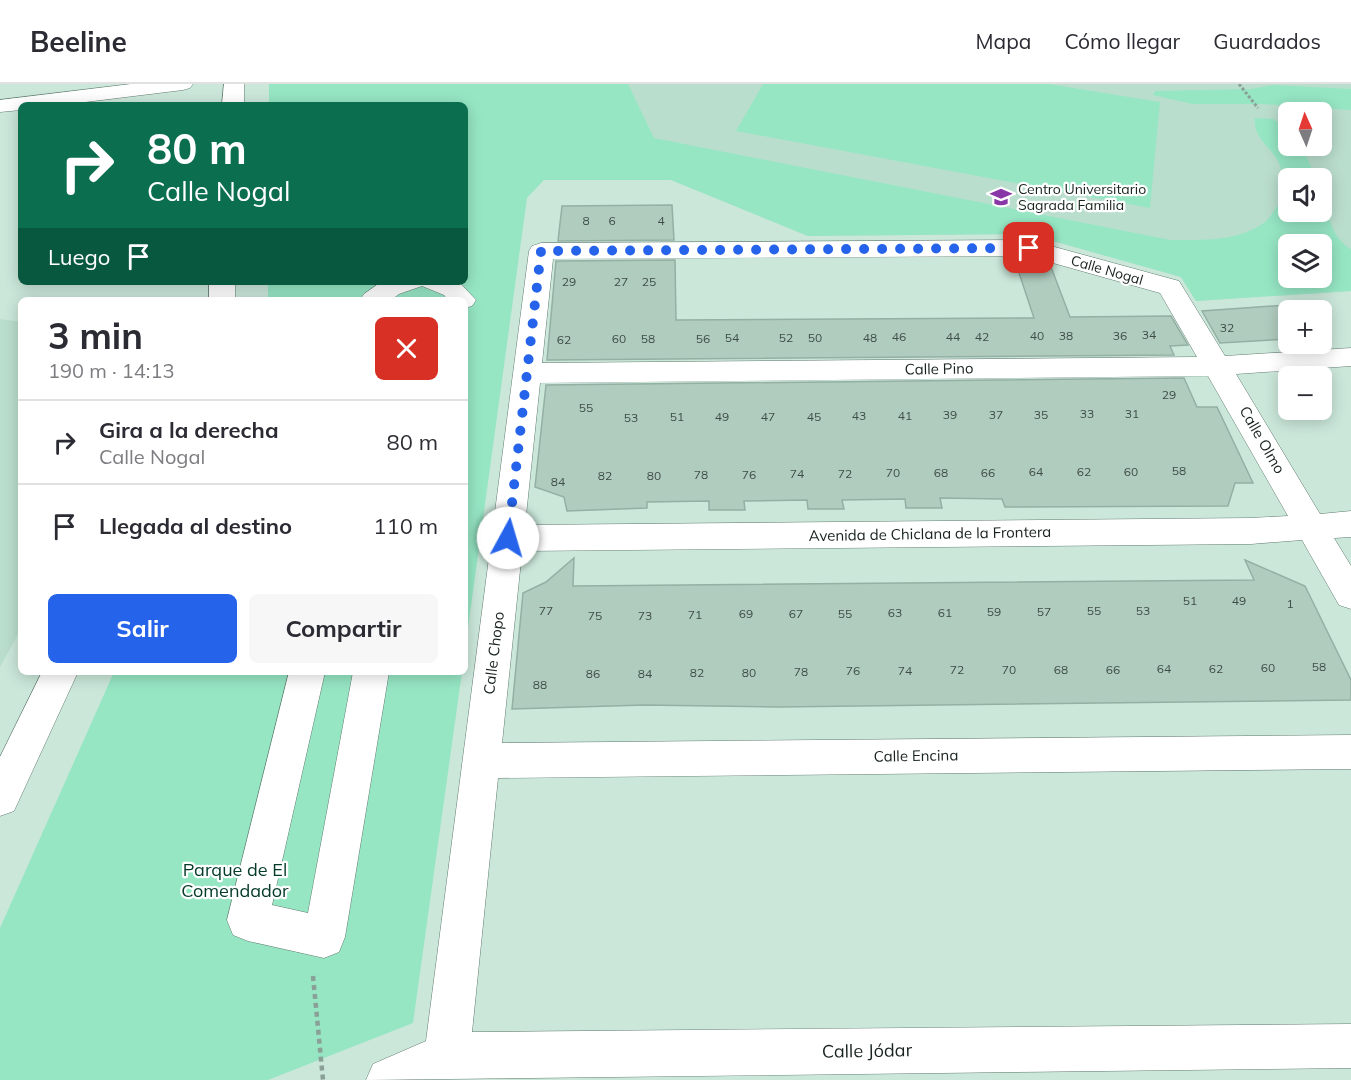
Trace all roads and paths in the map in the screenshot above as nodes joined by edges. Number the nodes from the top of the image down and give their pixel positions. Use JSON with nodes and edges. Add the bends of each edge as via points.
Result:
{"nodes":[{"id":1,"x":183,"y":84,"type":"edge"},
{"id":2,"x":234,"y":84,"type":"edge"},
{"id":3,"x":1239,"y":84,"type":"edge"},
{"id":4,"x":33,"y":102,"type":"edge"},
{"id":5,"x":233,"y":102,"type":"edge"},
{"id":6,"x":18,"y":104,"type":"edge"},
{"id":7,"x":0,"y":106,"type":"edge"},
{"id":8,"x":1258,"y":108,"type":"dead end"},
{"id":9,"x":541,"y":251,"type":"joint"},
{"id":10,"x":401,"y":285,"type":"edge"},
{"id":11,"x":442,"y":285,"type":"edge"},
{"id":12,"x":1170,"y":287,"type":"joint"},
{"id":13,"x":377,"y":297,"type":"edge"},
{"id":14,"x":460,"y":297,"type":"edge"},
{"id":15,"x":1351,"y":357,"type":"edge"},
{"id":16,"x":1219,"y":366,"type":"junction"},
{"id":17,"x":527,"y":373,"type":"junction"},
{"id":18,"x":1351,"y":524,"type":"edge"},
{"id":19,"x":1313,"y":527,"type":"junction"},
{"id":20,"x":508,"y":538,"type":"junction"},
{"id":21,"x":1351,"y":595,"type":"edge"},
{"id":22,"x":59,"y":675,"type":"edge"},
{"id":23,"x":306,"y":675,"type":"edge"},
{"id":24,"x":370,"y":675,"type":"edge"},
{"id":25,"x":1351,"y":752,"type":"edge"},
{"id":26,"x":481,"y":761,"type":"junction"},
{"id":27,"x":0,"y":798,"type":"edge"},
{"id":28,"x":1351,"y":1046,"type":"edge"},
{"id":29,"x":445,"y":1068,"type":"edge"},
{"id":30,"x":389,"y":1080,"type":"edge"}],
"edges":[{"from":1,"to":4,"type":"street"},
{"from":2,"to":5,"type":"street"},
{"from":3,"to":8,"type":"path"},
{"from":6,"to":7,"type":"street"},
{"from":9,"to":12,"type":"street","name":"Calle Nogal","via":[[1029,248]]},
{"from":9,"to":17,"type":"street","name":"Calle Chopo"},
{"from":10,"to":13,"type":"street"},
{"from":11,"to":14,"type":"street"},
{"from":12,"to":16,"type":"street","name":"Calle Olmo"},
{"from":15,"to":16,"type":"street","name":"Calle Pino"},
{"from":16,"to":17,"type":"street","name":"Calle Pino"},
{"from":16,"to":19,"type":"street","name":"Calle Olmo"},
{"from":17,"to":20,"type":"street","name":"Calle Chopo"},
{"from":18,"to":19,"type":"street","name":"Avenida de Chiclana de la Frontera"},
{"from":19,"to":20,"type":"street","name":"Avenida de Chiclana de la Frontera","via":[[1251,531]]},
{"from":19,"to":21,"type":"street","name":"Calle Olmo"},
{"from":20,"to":26,"type":"street","name":"Calle Chopo"},
{"from":22,"to":27,"type":"street"},
{"from":23,"to":24,"type":"street","via":[[248,920],[324,937]]},
{"from":25,"to":26,"type":"street","name":"Calle Encina"},
{"from":26,"to":29,"type":"street","name":"Calle Chopo"},
{"from":28,"to":29,"type":"street","name":"Calle Jódar"},
{"from":29,"to":30,"type":"street","name":"Calle Jódar"}]}
